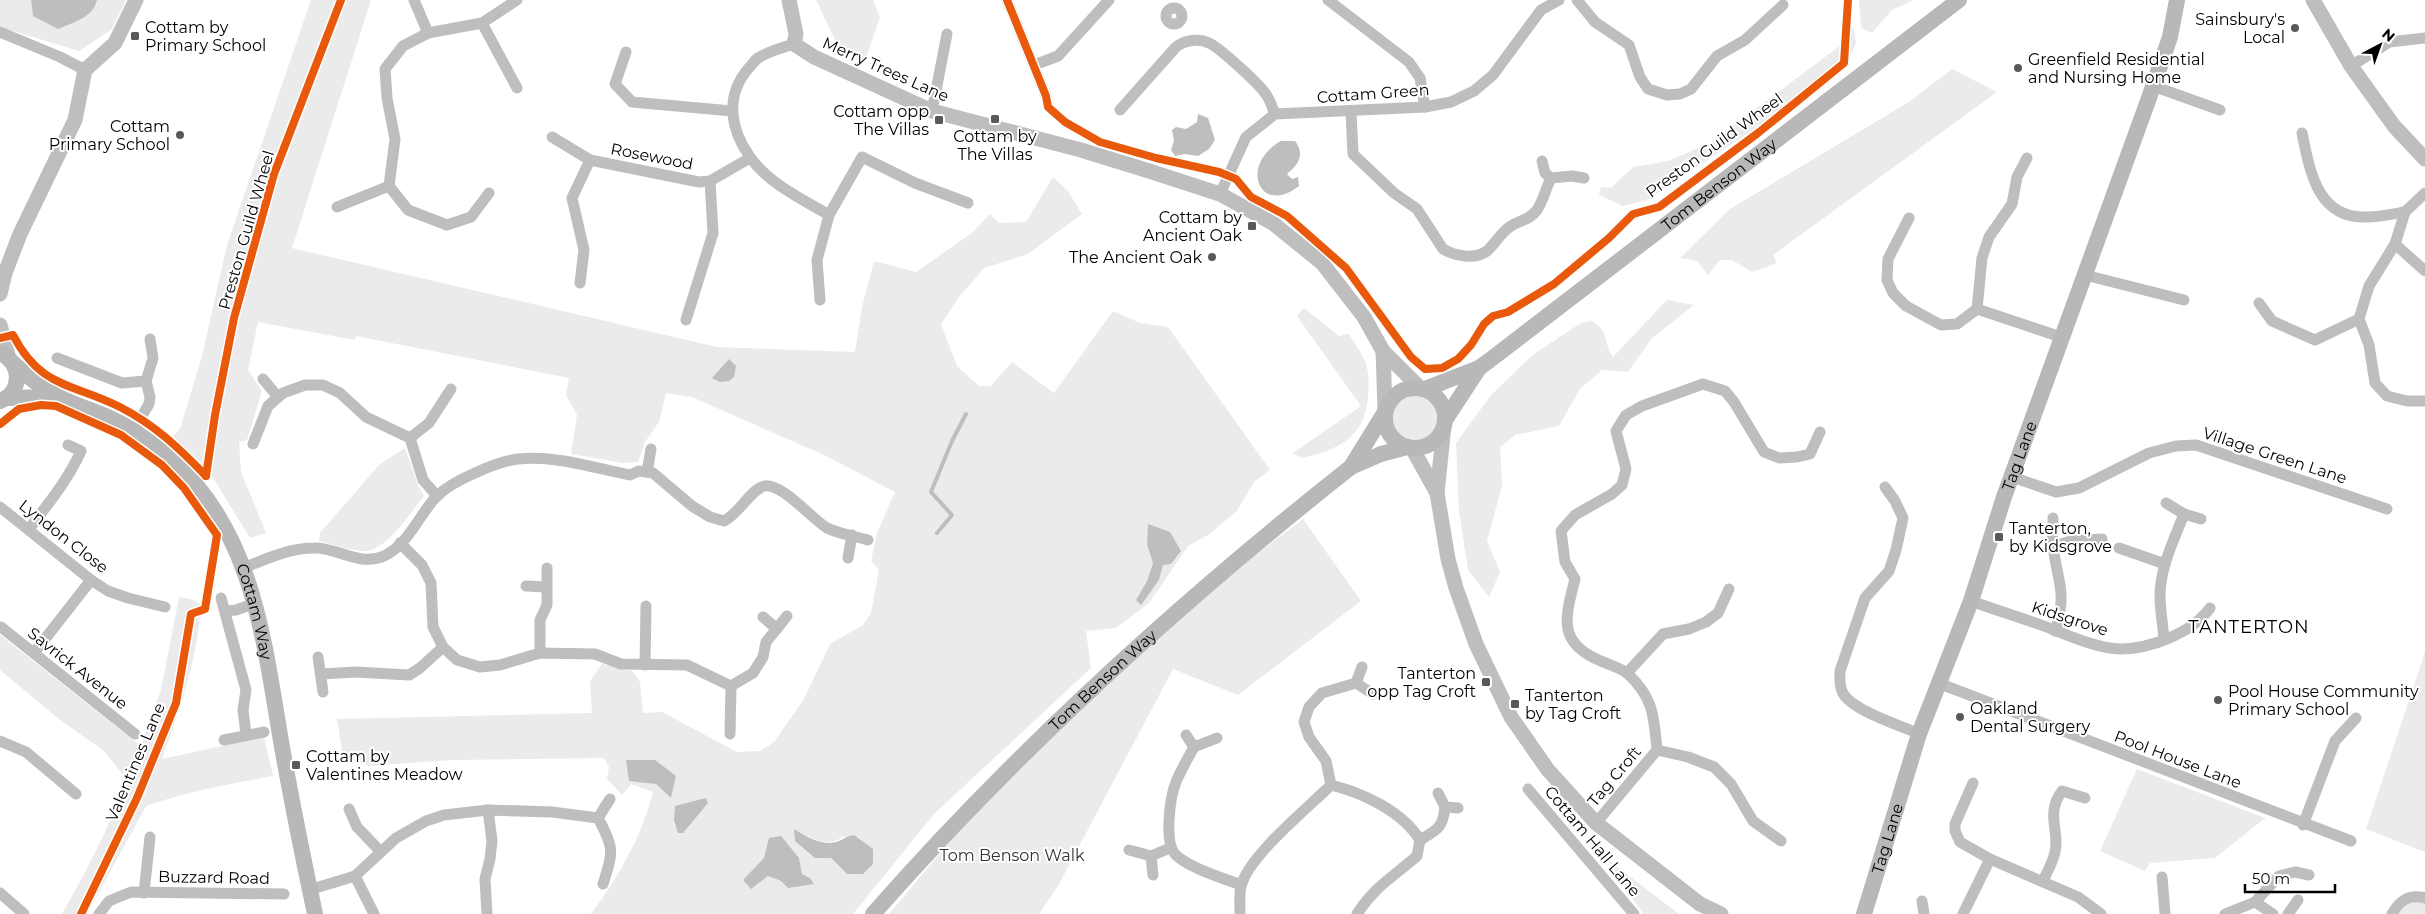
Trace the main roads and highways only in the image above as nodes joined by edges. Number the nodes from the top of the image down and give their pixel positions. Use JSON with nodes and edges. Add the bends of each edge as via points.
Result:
{"nodes":[{"id":1,"x":1959,"y":0,"type":"edge"},
{"id":2,"x":2177,"y":0,"type":"edge"},
{"id":3,"x":8,"y":359,"type":"edge"},
{"id":4,"x":1479,"y":368,"type":"junction"},
{"id":5,"x":1422,"y":388,"type":"junction"},
{"id":6,"x":58,"y":397,"type":"junction"},
{"id":7,"x":3,"y":401,"type":"edge"},
{"id":8,"x":1385,"y":410,"type":"junction"},
{"id":9,"x":1445,"y":423,"type":"junction"},
{"id":10,"x":1410,"y":448,"type":"junction"},
{"id":11,"x":1351,"y":467,"type":"junction"},
{"id":12,"x":314,"y":914,"type":"edge"},
{"id":13,"x":873,"y":914,"type":"edge"},
{"id":14,"x":1864,"y":914,"type":"edge"}],
"edges":[{"from":1,"to":4,"type":"main road","name":"Tom Benson Way"},
{"from":2,"to":14,"type":"main road","name":"Tag Lane","via":[[2170,37],[2061,337],[1971,601],[1919,734]]},
{"from":3,"to":6,"type":"main road","name":"Cottam Way"},
{"from":3,"to":7,"type":"main road","via":[[17,371],[16,386]]},
{"from":4,"to":5,"type":"main road","name":"Tom Benson Way"},
{"from":4,"to":9,"type":"main road","name":"Tom Benson Way"},
{"from":5,"to":8,"type":"main road","via":[[1411,387],[1395,394]]},
{"from":5,"to":9,"type":"main road","via":[[1440,401]]},
{"from":6,"to":7,"type":"main road","name":"Cottam Way"},
{"from":6,"to":12,"type":"main road","name":"Cottam Way","via":[[133,431],[170,458],[206,495],[228,530],[245,567],[256,603]]},
{"from":8,"to":10,"type":"main road","via":[[1384,421],[1392,438]]},
{"from":8,"to":11,"type":"main road","name":"Tom Benson Way"},
{"from":9,"to":10,"type":"main road","via":[[1440,436],[1432,443],[1422,448]]},
{"from":10,"to":11,"type":"main road","name":"Tom Benson Way","via":[[1381,454]]},
{"from":11,"to":13,"type":"main road","name":"Tom Benson Way","via":[[1192,599],[1085,694],[950,830]]}]}
